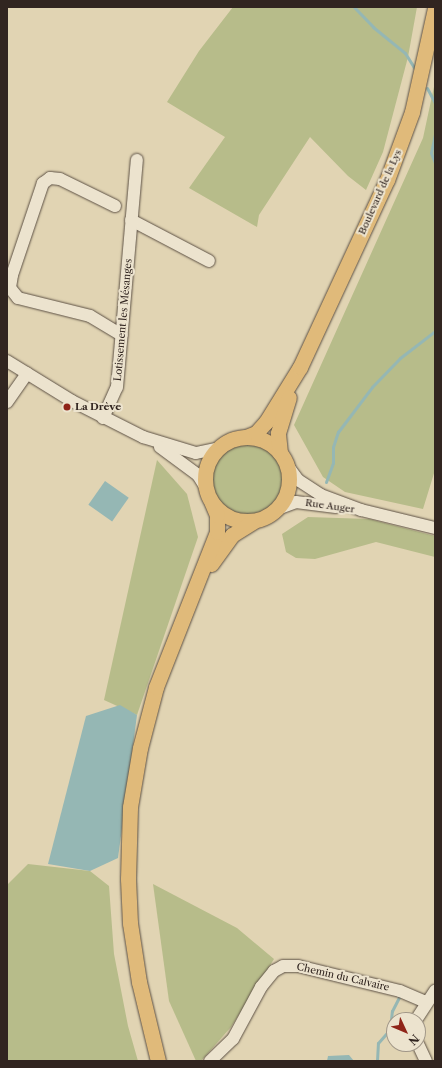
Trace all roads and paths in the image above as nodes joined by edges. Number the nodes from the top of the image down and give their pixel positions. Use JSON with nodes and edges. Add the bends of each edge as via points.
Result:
{"nodes":[{"id":1,"x":435,"y":8,"type":"edge"},
{"id":2,"x":137,"y":160,"type":"dead end"},
{"id":3,"x":115,"y":206,"type":"dead end"},
{"id":4,"x":131,"y":220,"type":"junction"},
{"id":5,"x":209,"y":261,"type":"dead end"},
{"id":6,"x":122,"y":335,"type":"junction"},
{"id":7,"x":7,"y":361,"type":"edge"},
{"id":8,"x":300,"y":367,"type":"junction"},
{"id":9,"x":27,"y":373,"type":"junction"},
{"id":10,"x":7,"y":402,"type":"edge"},
{"id":11,"x":103,"y":418,"type":"junction"},
{"id":12,"x":143,"y":437,"type":"junction"},
{"id":13,"x":246,"y":437,"type":"junction"},
{"id":14,"x":219,"y":448,"type":"junction"},
{"id":15,"x":284,"y":459,"type":"junction"},
{"id":16,"x":206,"y":488,"type":"junction"},
{"id":17,"x":212,"y":503,"type":"junction"},
{"id":18,"x":277,"y":509,"type":"junction"},
{"id":19,"x":361,"y":510,"type":"junction"},
{"id":20,"x":254,"y":521,"type":"junction"},
{"id":21,"x":435,"y":528,"type":"edge"},
{"id":22,"x":189,"y":606,"type":"junction"},
{"id":23,"x":435,"y":991,"type":"edge"},
{"id":24,"x":426,"y":1002,"type":"junction"},
{"id":25,"x":420,"y":1012,"type":"edge"},
{"id":26,"x":146,"y":1013,"type":"junction"},
{"id":27,"x":158,"y":1061,"type":"edge"},
{"id":28,"x":164,"y":1061,"type":"edge"},
{"id":29,"x":210,"y":1061,"type":"edge"}],
"edges":[{"from":1,"to":8,"type":"main road","name":"Boulevard de la Lys","via":[[421,78],[397,156]]},
{"from":2,"to":4,"type":"street","name":"Lotissement les Mésanges"},
{"from":3,"to":6,"type":"street","via":[[60,179],[50,178],[43,183],[10,288],[18,298],[90,316]]},
{"from":4,"to":5,"type":"street"},
{"from":4,"to":6,"type":"street","name":"Lotissement les Mésanges"},
{"from":6,"to":11,"type":"street","name":"Lotissement les Mésanges","via":[[117,387]]},
{"from":7,"to":9,"type":"street"},
{"from":8,"to":13,"type":"main road","name":"Boulevard de la Lys","via":[[266,422],[256,433]]},
{"from":8,"to":15,"type":"main road","name":"Boulevard de la Lys","via":[[279,425],[277,440]]},
{"from":9,"to":10,"type":"street"},
{"from":9,"to":11,"type":"street"},
{"from":11,"to":12,"type":"street"},
{"from":12,"to":14,"type":"street","via":[[196,454]]},
{"from":12,"to":16,"type":"street","via":[[191,470]]},
{"from":13,"to":14,"type":"main road","via":[[232,440]]},
{"from":13,"to":15,"type":"main road","via":[[265,441]]},
{"from":14,"to":16,"type":"main road","via":[[208,464]]},
{"from":15,"to":18,"type":"main road","via":[[288,491]]},
{"from":15,"to":19,"type":"street","name":"Rue Auger","via":[[298,480],[312,490]]},
{"from":16,"to":17,"type":"main road"},
{"from":17,"to":20,"type":"main road","via":[[219,511],[233,519]]},
{"from":17,"to":22,"type":"main road","via":[[217,515],[217,532]]},
{"from":18,"to":19,"type":"street","name":"Rue Auger","via":[[296,502]]},
{"from":18,"to":20,"type":"main road","via":[[269,516]]},
{"from":19,"to":21,"type":"street","name":"Rue Auger"},
{"from":20,"to":22,"type":"main road","via":[[241,527],[228,540]]},
{"from":22,"to":26,"type":"main road","via":[[163,667],[150,708],[130,807],[130,917]]},
{"from":23,"to":24,"type":"street"},
{"from":24,"to":25,"type":"street"},
{"from":24,"to":29,"type":"street","name":"Chemin du Calvaire","via":[[389,988],[298,966],[283,966],[271,974],[259,990],[233,1039]]},
{"from":26,"to":27,"type":"main road"},
{"from":26,"to":28,"type":"main road"}]}
